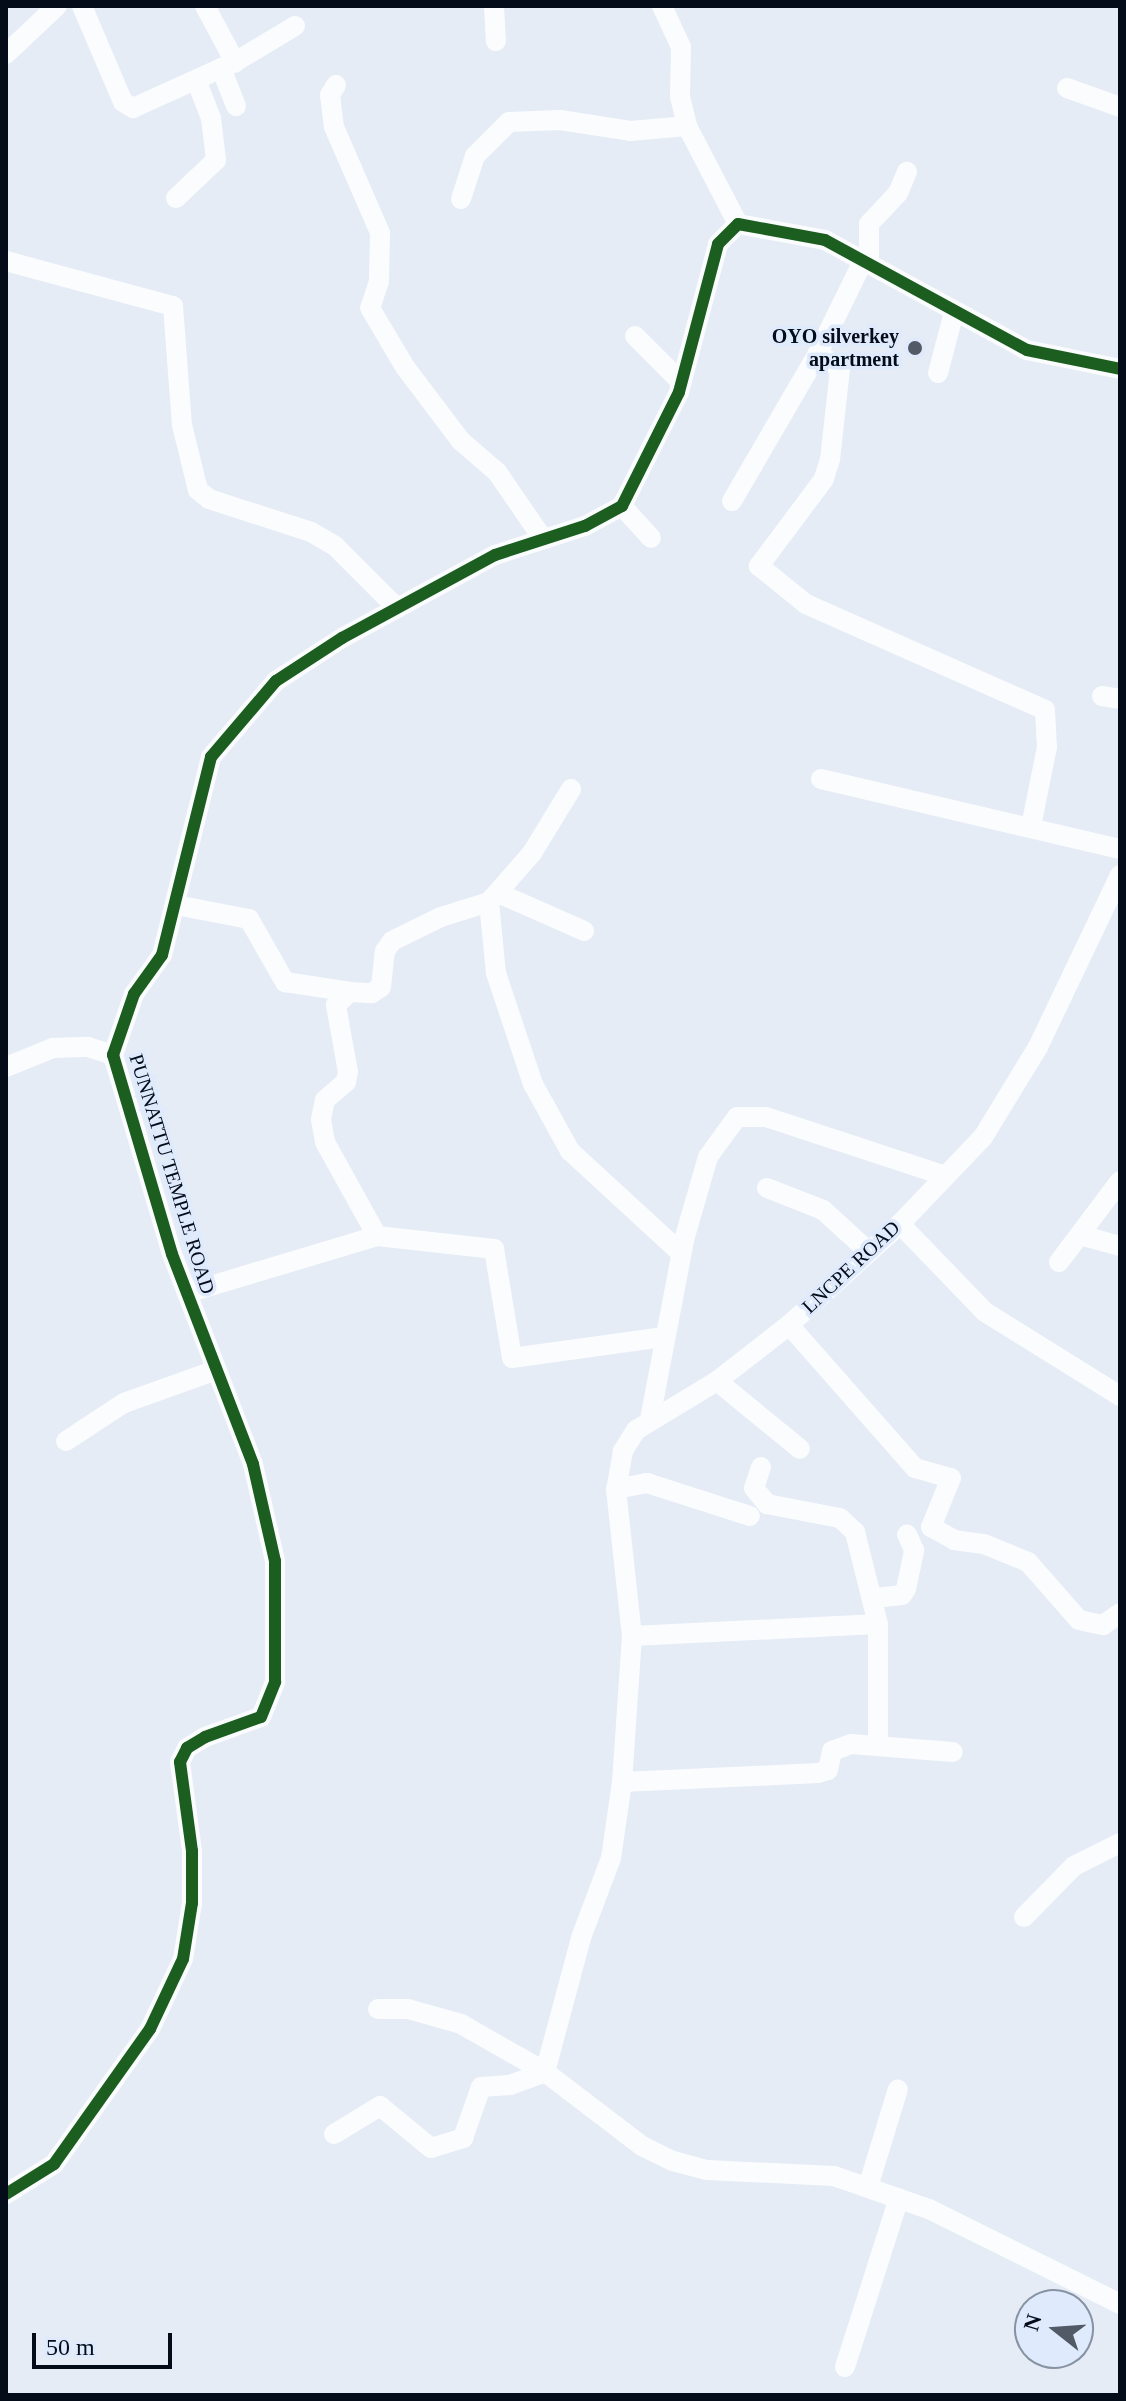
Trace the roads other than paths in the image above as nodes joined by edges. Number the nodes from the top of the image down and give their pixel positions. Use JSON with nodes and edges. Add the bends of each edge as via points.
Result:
{"nodes":[{"id":1,"x":57,"y":6,"type":"edge"},
{"id":2,"x":82,"y":6,"type":"edge"},
{"id":3,"x":205,"y":6,"type":"edge"},
{"id":4,"x":494,"y":6,"type":"edge"},
{"id":5,"x":662,"y":6,"type":"edge"},
{"id":6,"x":295,"y":26,"type":"dead end"},
{"id":7,"x":496,"y":41,"type":"dead end"},
{"id":8,"x":6,"y":54,"type":"edge"},
{"id":9,"x":228,"y":65,"type":"junction"},
{"id":10,"x":196,"y":80,"type":"junction"},
{"id":11,"x":336,"y":85,"type":"dead end"},
{"id":12,"x":1067,"y":88,"type":"dead end"},
{"id":13,"x":236,"y":106,"type":"dead end"},
{"id":14,"x":1120,"y":107,"type":"edge"},
{"id":15,"x":687,"y":126,"type":"junction"},
{"id":16,"x":907,"y":172,"type":"dead end"},
{"id":17,"x":176,"y":198,"type":"dead end"},
{"id":18,"x":461,"y":199,"type":"dead end"},
{"id":19,"x":738,"y":224,"type":"junction"},
{"id":20,"x":6,"y":261,"type":"edge"},
{"id":21,"x":866,"y":264,"type":"junction"},
{"id":22,"x":954,"y":312,"type":"junction"},
{"id":23,"x":635,"y":336,"type":"dead end"},
{"id":24,"x":818,"y":353,"type":"junction"},
{"id":25,"x":1120,"y":369,"type":"edge"},
{"id":26,"x":938,"y":373,"type":"dead end"},
{"id":27,"x":682,"y":383,"type":"junction"},
{"id":28,"x":732,"y":501,"type":"dead end"},
{"id":29,"x":622,"y":506,"type":"junction"},
{"id":30,"x":651,"y":538,"type":"dead end"},
{"id":31,"x":543,"y":539,"type":"junction"},
{"id":32,"x":397,"y":608,"type":"junction"},
{"id":33,"x":821,"y":779,"type":"dead end"},
{"id":34,"x":571,"y":789,"type":"dead end"},
{"id":35,"x":1031,"y":826,"type":"junction"},
{"id":36,"x":1120,"y":849,"type":"edge"},
{"id":37,"x":1120,"y":875,"type":"edge"},
{"id":38,"x":493,"y":897,"type":"junction"},
{"id":39,"x":176,"y":905,"type":"junction"},
{"id":40,"x":584,"y":931,"type":"dead end"},
{"id":41,"x":350,"y":992,"type":"junction"},
{"id":42,"x":113,"y":1055,"type":"junction"},
{"id":43,"x":6,"y":1067,"type":"edge"},
{"id":44,"x":942,"y":1175,"type":"junction"},
{"id":45,"x":1120,"y":1181,"type":"edge"},
{"id":46,"x":767,"y":1188,"type":"dead end"},
{"id":47,"x":900,"y":1224,"type":"junction"},
{"id":48,"x":1080,"y":1235,"type":"junction"},
{"id":49,"x":377,"y":1236,"type":"junction"},
{"id":50,"x":1120,"y":1246,"type":"edge"},
{"id":51,"x":868,"y":1251,"type":"junction"},
{"id":52,"x":680,"y":1252,"type":"junction"},
{"id":53,"x":1059,"y":1262,"type":"dead end"},
{"id":54,"x":187,"y":1293,"type":"junction"},
{"id":55,"x":789,"y":1325,"type":"junction"},
{"id":56,"x":663,"y":1337,"type":"junction"},
{"id":57,"x":216,"y":1370,"type":"junction"},
{"id":58,"x":717,"y":1381,"type":"junction"},
{"id":59,"x":1120,"y":1396,"type":"edge"},
{"id":60,"x":650,"y":1419,"type":"junction"},
{"id":61,"x":66,"y":1441,"type":"dead end"},
{"id":62,"x":800,"y":1449,"type":"dead end"},
{"id":63,"x":761,"y":1467,"type":"dead end"},
{"id":64,"x":616,"y":1489,"type":"junction"},
{"id":65,"x":750,"y":1516,"type":"dead end"},
{"id":66,"x":907,"y":1534,"type":"dead end"},
{"id":67,"x":874,"y":1598,"type":"junction"},
{"id":68,"x":1120,"y":1613,"type":"edge"},
{"id":69,"x":878,"y":1624,"type":"junction"},
{"id":70,"x":632,"y":1636,"type":"junction"},
{"id":71,"x":878,"y":1746,"type":"junction"},
{"id":72,"x":953,"y":1752,"type":"dead end"},
{"id":73,"x":622,"y":1782,"type":"junction"},
{"id":74,"x":1120,"y":1843,"type":"edge"},
{"id":75,"x":1024,"y":1917,"type":"dead end"},
{"id":76,"x":378,"y":2009,"type":"dead end"},
{"id":77,"x":545,"y":2072,"type":"junction"},
{"id":78,"x":898,"y":2089,"type":"dead end"},
{"id":79,"x":334,"y":2134,"type":"dead end"},
{"id":80,"x":868,"y":2187,"type":"junction"},
{"id":81,"x":6,"y":2194,"type":"edge"},
{"id":82,"x":899,"y":2198,"type":"junction"},
{"id":83,"x":1120,"y":2304,"type":"edge"},
{"id":84,"x":845,"y":2367,"type":"dead end"}],
"edges":[{"from":1,"to":8,"type":"street"},
{"from":2,"to":10,"type":"street","via":[[123,102],[133,108]]},
{"from":3,"to":9,"type":"street"},
{"from":4,"to":7,"type":"street"},
{"from":5,"to":15,"type":"street","via":[[681,47],[680,97]]},
{"from":6,"to":9,"type":"street"},
{"from":9,"to":10,"type":"street"},
{"from":9,"to":13,"type":"street"},
{"from":10,"to":17,"type":"street","via":[[211,118],[216,160]]},
{"from":11,"to":31,"type":"street","via":[[330,95],[334,127],[380,233],[379,281],[370,308],[405,367],[461,441],[497,472]]},
{"from":12,"to":14,"type":"street"},
{"from":15,"to":18,"type":"street","via":[[630,131],[560,120],[509,122],[475,156]]},
{"from":15,"to":19,"type":"street"},
{"from":16,"to":21,"type":"street","via":[[898,193],[869,224]]},
{"from":19,"to":21,"type":"street","via":[[825,240]]},
{"from":19,"to":27,"type":"street","via":[[718,244]]},
{"from":20,"to":32,"type":"street","via":[[173,306],[182,425],[198,490],[209,499],[311,532],[335,546]]},
{"from":21,"to":22,"type":"street"},
{"from":21,"to":24,"type":"street"},
{"from":22,"to":25,"type":"street","via":[[1027,350]]},
{"from":22,"to":26,"type":"street"},
{"from":23,"to":27,"type":"street"},
{"from":24,"to":28,"type":"street"},
{"from":24,"to":35,"type":"street","via":[[840,369],[830,459],[824,479],[759,566],[806,604],[1045,710],[1047,747]]},
{"from":27,"to":29,"type":"street"},
{"from":29,"to":30,"type":"street"},
{"from":29,"to":31,"type":"street","name":"PUNNATTU TEMPLE ROAD","via":[[609,516]]},
{"from":31,"to":32,"type":"street","name":"PUNNATTU TEMPLE ROAD","via":[[495,555]]},
{"from":32,"to":39,"type":"street","name":"PUNNATTU TEMPLE ROAD","via":[[276,681],[211,757]]},
{"from":33,"to":35,"type":"street"},
{"from":34,"to":38,"type":"street","via":[[532,853]]},
{"from":35,"to":36,"type":"street"},
{"from":37,"to":44,"type":"street","name":"LNCPE ROAD","via":[[1009,1098],[983,1137]]},
{"from":38,"to":40,"type":"street"},
{"from":38,"to":41,"type":"street","via":[[392,941],[385,951],[381,987],[372,993]]},
{"from":38,"to":52,"type":"street","via":[[496,973],[533,1084],[570,1151]]},
{"from":39,"to":41,"type":"street","via":[[249,919],[285,982]]},
{"from":39,"to":42,"type":"street","name":"PUNNATTU TEMPLE ROAD","via":[[162,955],[134,994]]},
{"from":41,"to":49,"type":"street","via":[[336,1005],[346,1082],[325,1100],[321,1119],[325,1142]]},
{"from":42,"to":43,"type":"street","via":[[88,1047],[53,1048]]},
{"from":42,"to":54,"type":"street","name":"PUNNATTU TEMPLE ROAD"},
{"from":44,"to":47,"type":"street","name":"LNCPE ROAD"},
{"from":44,"to":52,"type":"street","via":[[766,1117],[737,1117],[708,1157]]},
{"from":45,"to":48,"type":"street"},
{"from":46,"to":51,"type":"street","via":[[823,1210]]},
{"from":47,"to":51,"type":"street","name":"LNCPE ROAD"},
{"from":47,"to":59,"type":"street","via":[[985,1312]]},
{"from":48,"to":50,"type":"street"},
{"from":48,"to":53,"type":"street"},
{"from":49,"to":54,"type":"street"},
{"from":49,"to":56,"type":"street","via":[[494,1249],[512,1358]]},
{"from":51,"to":55,"type":"street","name":"LNCPE ROAD"},
{"from":52,"to":56,"type":"street"},
{"from":54,"to":57,"type":"street","name":"PUNNATTU TEMPLE ROAD"},
{"from":55,"to":58,"type":"street","name":"LNCPE ROAD"},
{"from":55,"to":68,"type":"street","via":[[915,1468],[951,1478],[931,1527],[954,1540],[984,1544],[1028,1562],[1079,1620],[1103,1625]]},
{"from":56,"to":60,"type":"street"},
{"from":57,"to":61,"type":"street","via":[[124,1403]]},
{"from":57,"to":81,"type":"street","name":"PUNNATTU TEMPLE ROAD","via":[[253,1464],[275,1561],[276,1668],[269,1703],[249,1723],[187,1748],[180,1762],[194,1877],[183,1959],[150,2029],[86,2125],[54,2164]]},
{"from":58,"to":60,"type":"street","name":"LNCPE ROAD"},
{"from":58,"to":62,"type":"street"},
{"from":60,"to":64,"type":"street","name":"LNCPE ROAD","via":[[623,1451]]},
{"from":63,"to":67,"type":"street","via":[[754,1488],[767,1504],[848,1523]]},
{"from":64,"to":65,"type":"street","via":[[647,1483]]},
{"from":64,"to":70,"type":"street","name":"LNCPE ROAD"},
{"from":66,"to":67,"type":"street","via":[[914,1550],[906,1589],[902,1595]]},
{"from":67,"to":69,"type":"street"},
{"from":69,"to":70,"type":"street"},
{"from":69,"to":71,"type":"street"},
{"from":70,"to":73,"type":"street","name":"LNCPE ROAD"},
{"from":71,"to":72,"type":"street"},
{"from":71,"to":73,"type":"street","via":[[839,1745],[828,1770],[818,1773]]},
{"from":73,"to":77,"type":"street","name":"LNCPE ROAD","via":[[611,1858],[581,1938]]},
{"from":74,"to":75,"type":"street","via":[[1074,1866]]},
{"from":76,"to":77,"type":"street","via":[[408,2009],[461,2024]]},
{"from":77,"to":79,"type":"street","via":[[510,2085],[481,2087],[463,2138],[431,2148],[380,2106]]},
{"from":77,"to":80,"type":"street","via":[[642,2146],[673,2161],[707,2170],[834,2176]]},
{"from":78,"to":80,"type":"street"},
{"from":80,"to":82,"type":"street"},
{"from":82,"to":83,"type":"street"},
{"from":82,"to":84,"type":"street"}]}
